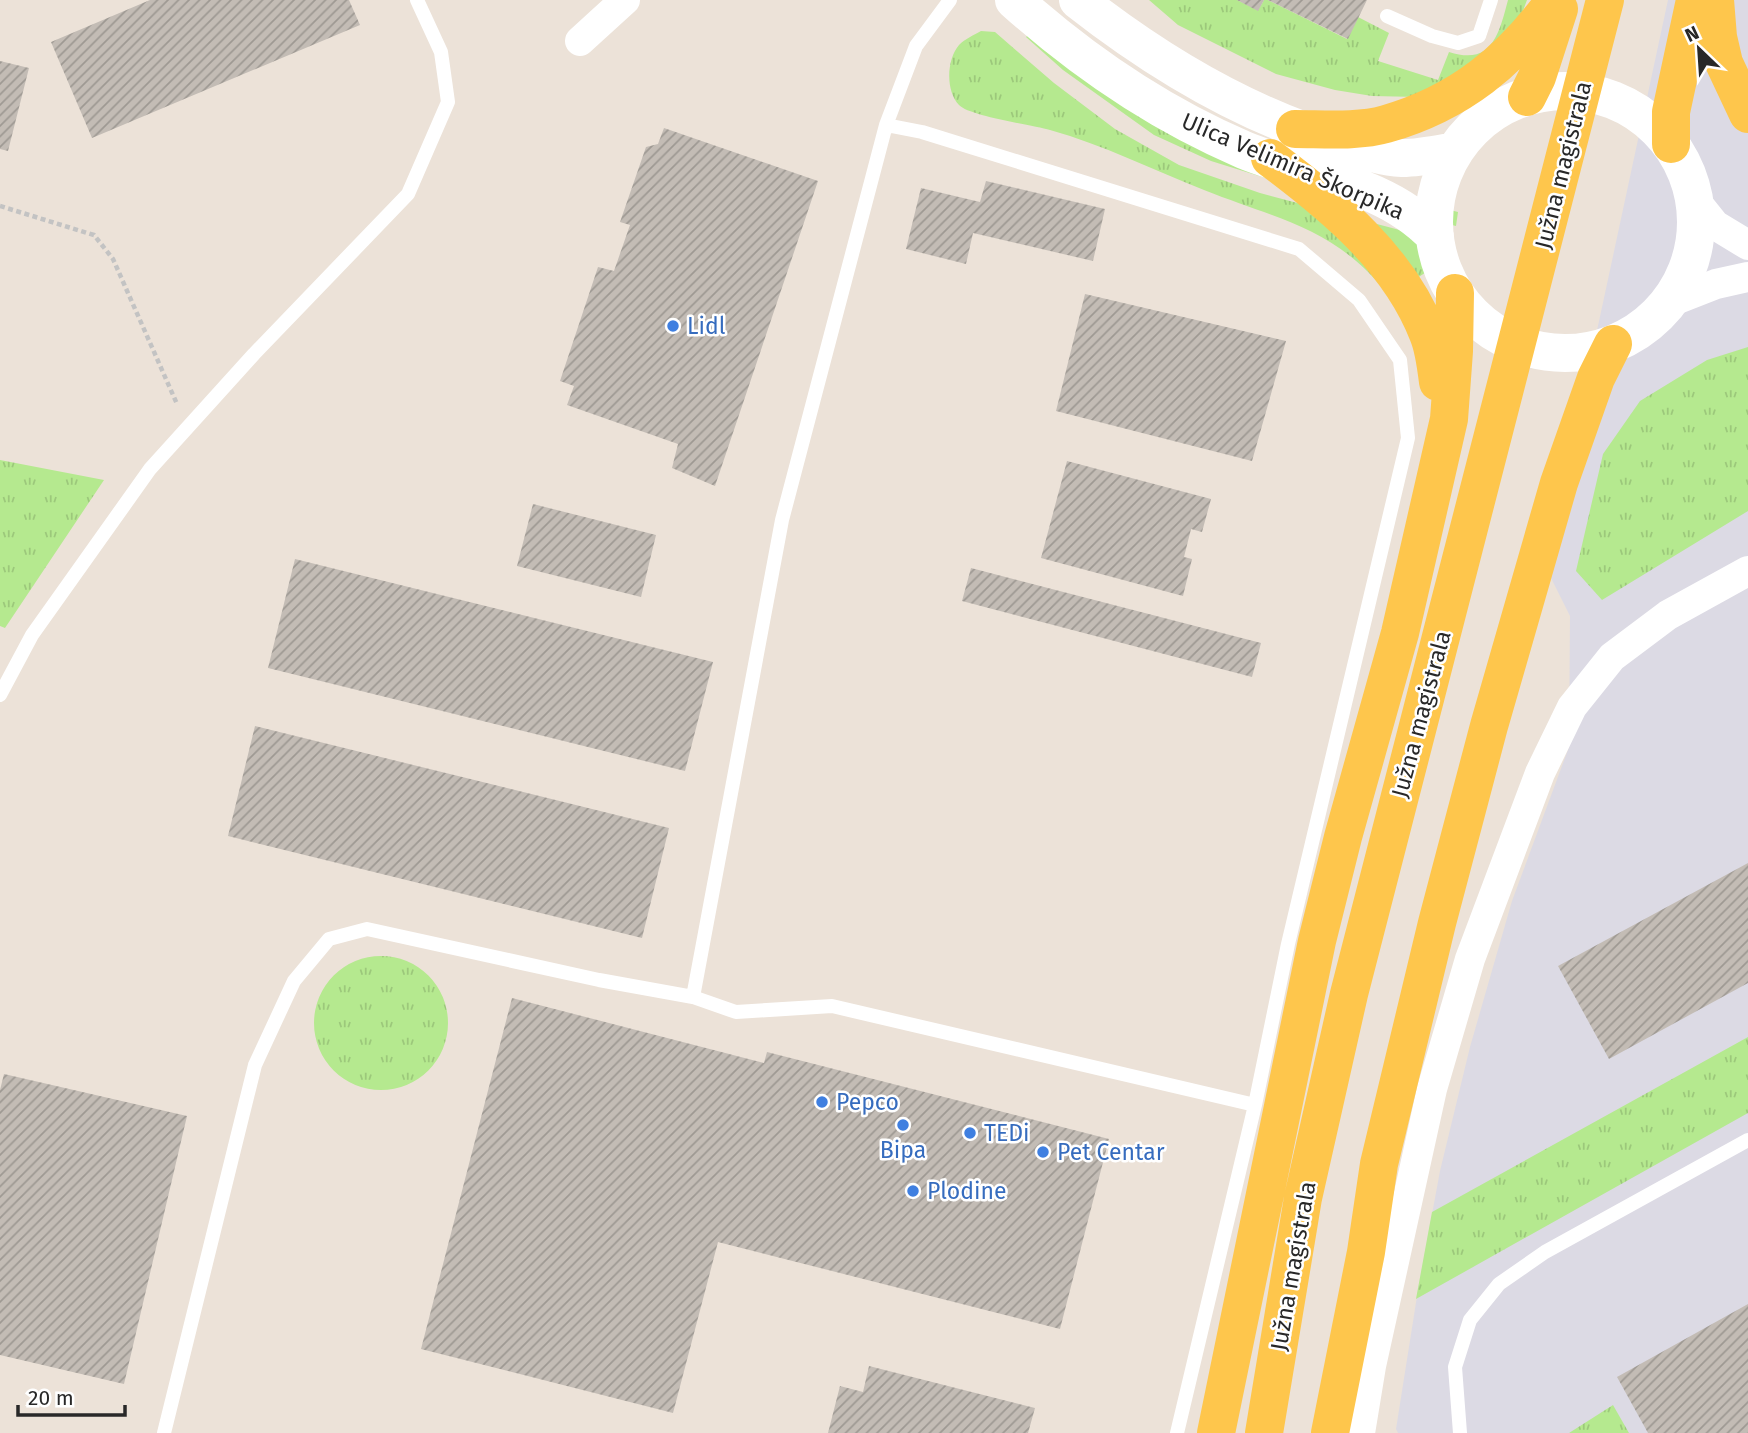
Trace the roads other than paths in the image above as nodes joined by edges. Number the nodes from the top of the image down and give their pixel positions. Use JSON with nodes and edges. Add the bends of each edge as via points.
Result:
{"nodes":[{"id":1,"x":416,"y":0,"type":"edge"},
{"id":2,"x":625,"y":0,"type":"edge"},
{"id":3,"x":950,"y":0,"type":"edge"},
{"id":4,"x":1014,"y":0,"type":"edge"},
{"id":5,"x":1078,"y":0,"type":"edge"},
{"id":6,"x":1491,"y":0,"type":"edge"},
{"id":7,"x":1555,"y":0,"type":"edge"},
{"id":8,"x":1562,"y":0,"type":"edge"},
{"id":9,"x":1605,"y":0,"type":"edge"},
{"id":10,"x":1695,"y":0,"type":"edge"},
{"id":11,"x":1715,"y":0,"type":"edge"},
{"id":12,"x":1387,"y":16,"type":"dead end"},
{"id":13,"x":580,"y":41,"type":"dead end"},
{"id":14,"x":1527,"y":97,"type":"junction"},
{"id":15,"x":1748,"y":114,"type":"edge"},
{"id":16,"x":886,"y":125,"type":"junction"},
{"id":17,"x":1295,"y":129,"type":"junction"},
{"id":18,"x":1671,"y":144,"type":"junction"},
{"id":19,"x":1455,"y":151,"type":"junction"},
{"id":20,"x":1270,"y":158,"type":"junction"},
{"id":21,"x":1695,"y":200,"type":"junction"},
{"id":22,"x":1435,"y":236,"type":"junction"},
{"id":23,"x":1748,"y":245,"type":"edge"},
{"id":24,"x":1748,"y":277,"type":"edge"},
{"id":25,"x":1455,"y":293,"type":"junction"},
{"id":26,"x":1670,"y":302,"type":"junction"},
{"id":27,"x":1613,"y":344,"type":"junction"},
{"id":28,"x":1444,"y":438,"type":"junction"},
{"id":29,"x":1748,"y":571,"type":"edge"},
{"id":30,"x":0,"y":695,"type":"edge"},
{"id":31,"x":693,"y":997,"type":"junction"},
{"id":32,"x":1255,"y":1105,"type":"junction"},
{"id":33,"x":1748,"y":1140,"type":"edge"},
{"id":34,"x":164,"y":1433,"type":"edge"},
{"id":35,"x":1177,"y":1433,"type":"edge"},
{"id":36,"x":1216,"y":1433,"type":"edge"},
{"id":37,"x":1264,"y":1433,"type":"edge"},
{"id":38,"x":1330,"y":1433,"type":"edge"},
{"id":39,"x":1360,"y":1433,"type":"edge"},
{"id":40,"x":1460,"y":1433,"type":"edge"}],
"edges":[{"from":1,"to":30,"type":"lane","via":[[441,52],[448,102],[408,194],[150,469],[32,635]]},
{"from":2,"to":13,"type":"street"},
{"from":3,"to":16,"type":"lane","via":[[916,46]]},
{"from":4,"to":20,"type":"street","name":"Ulica Velimira Škorpika","via":[[1095,65],[1191,126]]},
{"from":5,"to":17,"type":"street","name":"Ulica Velimira Škorpika","via":[[1199,83]]},
{"from":6,"to":12,"type":"lane","via":[[1479,36],[1458,43]]},
{"from":7,"to":17,"type":"main road","via":[[1496,67],[1451,99],[1384,125]]},
{"from":8,"to":14,"type":"main road"},
{"from":9,"to":37,"type":"main road","name":"Južna magistrala","via":[[1349,995],[1303,1198]]},
{"from":10,"to":18,"type":"main road","via":[[1671,112]]},
{"from":11,"to":15,"type":"main road","via":[[1724,63]]},
{"from":14,"to":18,"type":"street","via":[[1563,91],[1606,97],[1638,112]]},
{"from":14,"to":19,"type":"street","via":[[1484,119]]},
{"from":16,"to":31,"type":"lane","via":[[782,520]]},
{"from":16,"to":32,"type":"lane","via":[[922,132],[1299,249],[1359,300],[1400,360],[1408,438],[1288,944]]},
{"from":17,"to":19,"type":"street","name":"Ulica Velimira Škorpika","via":[[1400,158]]},
{"from":18,"to":21,"type":"street","via":[[1685,166]]},
{"from":19,"to":22,"type":"street","via":[[1438,190]]},
{"from":20,"to":22,"type":"street","name":"Ulica Velimira Škorpika","via":[[1387,200]]},
{"from":20,"to":28,"type":"main road","via":[[1351,224],[1415,306],[1434,356]]},
{"from":21,"to":23,"type":"street","via":[[1715,225]]},
{"from":21,"to":26,"type":"street","via":[[1697,236],[1688,271]]},
{"from":22,"to":25,"type":"street"},
{"from":24,"to":26,"type":"street"},
{"from":25,"to":27,"type":"street","via":[[1478,320],[1507,340],[1542,351],[1578,353]]},
{"from":25,"to":28,"type":"main road","via":[[1449,419]]},
{"from":26,"to":27,"type":"street","via":[[1644,327]]},
{"from":27,"to":38,"type":"main road","via":[[1596,378],[1559,483],[1437,923],[1379,1164]]},
{"from":28,"to":36,"type":"main road","via":[[1400,632],[1317,941]]},
{"from":29,"to":39,"type":"street","via":[[1668,615],[1612,657],[1572,708],[1540,773],[1470,959],[1432,1089]]},
{"from":31,"to":32,"type":"lane","via":[[736,1012],[832,1006]]},
{"from":31,"to":34,"type":"lane","via":[[367,929],[329,939],[295,981],[255,1065]]},
{"from":32,"to":35,"type":"lane"},
{"from":33,"to":40,"type":"lane","via":[[1545,1252],[1499,1284],[1470,1320],[1455,1367]]}]}
